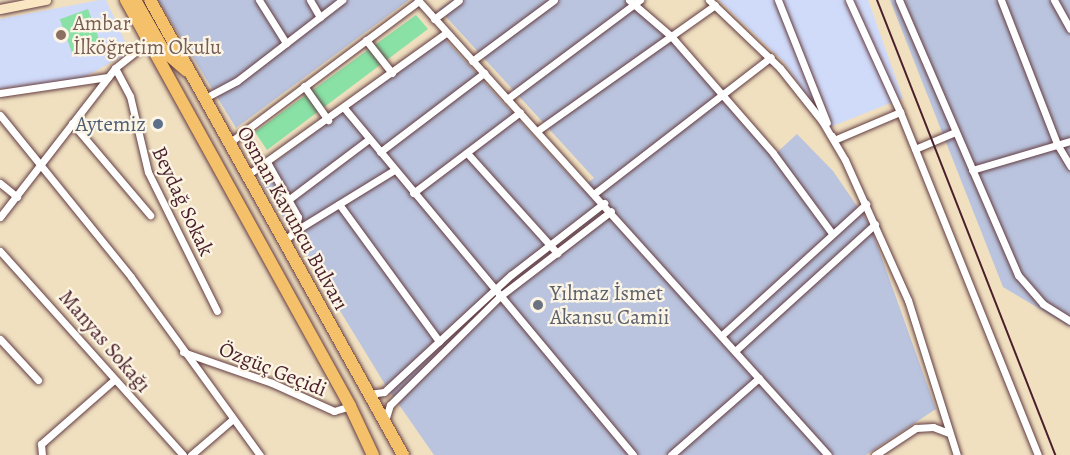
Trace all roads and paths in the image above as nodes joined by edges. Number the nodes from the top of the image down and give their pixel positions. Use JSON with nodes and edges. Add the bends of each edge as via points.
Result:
{"nodes":[{"id":1,"x":46,"y":0,"type":"edge"},
{"id":2,"x":126,"y":0,"type":"edge"},
{"id":3,"x":135,"y":0,"type":"edge"},
{"id":4,"x":150,"y":0,"type":"edge"},
{"id":5,"x":259,"y":0,"type":"edge"},
{"id":6,"x":310,"y":0,"type":"edge"},
{"id":7,"x":342,"y":0,"type":"edge"},
{"id":8,"x":418,"y":0,"type":"edge"},
{"id":9,"x":459,"y":0,"type":"edge"},
{"id":10,"x":554,"y":0,"type":"edge"},
{"id":11,"x":709,"y":0,"type":"edge"},
{"id":12,"x":778,"y":0,"type":"edge"},
{"id":13,"x":849,"y":0,"type":"edge"},
{"id":14,"x":899,"y":0,"type":"edge"},
{"id":15,"x":1000,"y":0,"type":"edge"},
{"id":16,"x":1054,"y":0,"type":"edge"},
{"id":17,"x":634,"y":1,"type":"edge"},
{"id":18,"x":715,"y":5,"type":"junction"},
{"id":19,"x":0,"y":9,"type":"edge"},
{"id":20,"x":1066,"y":15,"type":"edge"},
{"id":21,"x":320,"y":17,"type":"junction"},
{"id":22,"x":434,"y":20,"type":"junction"},
{"id":23,"x":1070,"y":29,"type":"edge"},
{"id":24,"x":446,"y":33,"type":"junction"},
{"id":25,"x":671,"y":36,"type":"junction"},
{"id":26,"x":366,"y":40,"type":"junction"},
{"id":27,"x":148,"y":42,"type":"junction"},
{"id":28,"x":286,"y":43,"type":"junction"},
{"id":29,"x":771,"y":57,"type":"junction"},
{"id":30,"x":472,"y":61,"type":"junction"},
{"id":31,"x":115,"y":68,"type":"junction"},
{"id":32,"x":392,"y":73,"type":"junction"},
{"id":33,"x":484,"y":73,"type":"junction"},
{"id":34,"x":192,"y":75,"type":"junction"},
{"id":35,"x":108,"y":77,"type":"junction"},
{"id":36,"x":304,"y":86,"type":"junction"},
{"id":37,"x":0,"y":93,"type":"edge"},
{"id":38,"x":722,"y":95,"type":"junction"},
{"id":39,"x":205,"y":98,"type":"junction"},
{"id":40,"x":507,"y":99,"type":"junction"},
{"id":41,"x":345,"y":109,"type":"junction"},
{"id":42,"x":520,"y":112,"type":"junction"},
{"id":43,"x":900,"y":112,"type":"junction"},
{"id":44,"x":0,"y":115,"type":"edge"},
{"id":45,"x":328,"y":120,"type":"junction"},
{"id":46,"x":72,"y":123,"type":"junction"},
{"id":47,"x":537,"y":131,"type":"junction"},
{"id":48,"x":955,"y":132,"type":"junction"},
{"id":49,"x":369,"y":139,"type":"junction"},
{"id":50,"x":834,"y":140,"type":"junction"},
{"id":51,"x":1070,"y":141,"type":"edge"},
{"id":52,"x":229,"y":142,"type":"junction"},
{"id":53,"x":1057,"y":144,"type":"junction"},
{"id":54,"x":915,"y":150,"type":"junction"},
{"id":55,"x":380,"y":152,"type":"junction"},
{"id":56,"x":467,"y":153,"type":"junction"},
{"id":57,"x":267,"y":162,"type":"junction"},
{"id":58,"x":38,"y":166,"type":"junction"},
{"id":59,"x":1070,"y":166,"type":"edge"},
{"id":60,"x":394,"y":170,"type":"junction"},
{"id":61,"x":972,"y":170,"type":"junction"},
{"id":62,"x":246,"y":176,"type":"junction"},
{"id":63,"x":0,"y":183,"type":"edge"},
{"id":64,"x":413,"y":193,"type":"junction"},
{"id":65,"x":595,"y":193,"type":"junction"},
{"id":66,"x":17,"y":197,"type":"junction"},
{"id":67,"x":288,"y":200,"type":"junction"},
{"id":68,"x":604,"y":203,"type":"junction"},
{"id":69,"x":339,"y":204,"type":"junction"},
{"id":70,"x":866,"y":204,"type":"junction"},
{"id":71,"x":611,"y":211,"type":"junction"},
{"id":72,"x":150,"y":215,"type":"dead end"},
{"id":73,"x":0,"y":217,"type":"edge"},
{"id":74,"x":875,"y":224,"type":"junction"},
{"id":75,"x":295,"y":231,"type":"junction"},
{"id":76,"x":831,"y":232,"type":"junction"},
{"id":77,"x":283,"y":242,"type":"junction"},
{"id":78,"x":551,"y":244,"type":"junction"},
{"id":79,"x":0,"y":251,"type":"edge"},
{"id":80,"x":556,"y":253,"type":"junction"},
{"id":81,"x":496,"y":294,"type":"junction"},
{"id":82,"x":217,"y":311,"type":"dead end"},
{"id":83,"x":1070,"y":321,"type":"edge"},
{"id":84,"x":722,"y":335,"type":"junction"},
{"id":85,"x":0,"y":339,"type":"edge"},
{"id":86,"x":439,"y":341,"type":"junction"},
{"id":87,"x":735,"y":351,"type":"junction"},
{"id":88,"x":183,"y":352,"type":"junction"},
{"id":89,"x":759,"y":378,"type":"junction"},
{"id":90,"x":38,"y":380,"type":"dead end"},
{"id":91,"x":115,"y":380,"type":"junction"},
{"id":92,"x":369,"y":394,"type":"junction"},
{"id":93,"x":350,"y":406,"type":"junction"},
{"id":94,"x":233,"y":419,"type":"junction"},
{"id":95,"x":385,"y":421,"type":"junction"},
{"id":96,"x":949,"y":433,"type":"junction"},
{"id":97,"x":42,"y":455,"type":"edge"},
{"id":98,"x":183,"y":455,"type":"edge"},
{"id":99,"x":191,"y":455,"type":"edge"},
{"id":100,"x":260,"y":455,"type":"edge"},
{"id":101,"x":373,"y":455,"type":"edge"},
{"id":102,"x":403,"y":455,"type":"edge"},
{"id":103,"x":633,"y":455,"type":"edge"},
{"id":104,"x":671,"y":455,"type":"edge"},
{"id":105,"x":828,"y":455,"type":"edge"},
{"id":106,"x":875,"y":455,"type":"edge"},
{"id":107,"x":957,"y":455,"type":"edge"},
{"id":108,"x":1038,"y":455,"type":"edge"}],
"edges":[{"from":1,"to":19,"type":"street"},
{"from":2,"to":27,"type":"highway","name":"Osman Kavuncu Bulvarı"},
{"from":3,"to":34,"type":"highway","via":[[164,51]]},
{"from":4,"to":34,"type":"highway","name":"Osman Kavuncu Bulvarı"},
{"from":5,"to":28,"type":"street"},
{"from":6,"to":21,"type":"street"},
{"from":7,"to":21,"type":"street"},
{"from":8,"to":22,"type":"street"},
{"from":8,"to":26,"type":"street"},
{"from":9,"to":22,"type":"street"},
{"from":10,"to":30,"type":"street"},
{"from":11,"to":18,"type":"street"},
{"from":12,"to":50,"type":"street"},
{"from":13,"to":43,"type":"street"},
{"from":14,"to":48,"type":"street"},
{"from":15,"to":53,"type":"street"},
{"from":16,"to":20,"type":"street"},
{"from":17,"to":25,"type":"street"},
{"from":17,"to":40,"type":"street"},
{"from":18,"to":25,"type":"street"},
{"from":18,"to":29,"type":"street"},
{"from":20,"to":23,"type":"street"},
{"from":21,"to":28,"type":"street"},
{"from":22,"to":24,"type":"street"},
{"from":24,"to":30,"type":"street"},
{"from":24,"to":32,"type":"street"},
{"from":25,"to":38,"type":"street"},
{"from":25,"to":47,"type":"street"},
{"from":26,"to":32,"type":"street"},
{"from":26,"to":36,"type":"street"},
{"from":27,"to":31,"type":"street"},
{"from":27,"to":93,"type":"highway","name":"Osman Kavuncu Bulvarı"},
{"from":28,"to":39,"type":"street","via":[[237,81]]},
{"from":29,"to":38,"type":"street"},
{"from":29,"to":50,"type":"street"},
{"from":30,"to":33,"type":"street"},
{"from":31,"to":35,"type":"street"},
{"from":31,"to":82,"type":"street","name":"Beydağ Sokak","via":[[130,96],[138,146],[148,172]]},
{"from":32,"to":41,"type":"street"},
{"from":33,"to":40,"type":"street"},
{"from":33,"to":55,"type":"street"},
{"from":34,"to":39,"type":"highway","name":"Osman Kavuncu Bulvarı"},
{"from":35,"to":37,"type":"street"},
{"from":35,"to":46,"type":"street"},
{"from":36,"to":45,"type":"street"},
{"from":36,"to":52,"type":"street"},
{"from":38,"to":65,"type":"street"},
{"from":38,"to":76,"type":"street","via":[[773,153]]},
{"from":39,"to":52,"type":"highway","name":"Osman Kavuncu Bulvarı"},
{"from":40,"to":42,"type":"street"},
{"from":41,"to":45,"type":"street"},
{"from":41,"to":49,"type":"street"},
{"from":42,"to":47,"type":"street"},
{"from":42,"to":56,"type":"street"},
{"from":43,"to":50,"type":"street"},
{"from":43,"to":54,"type":"street"},
{"from":44,"to":58,"type":"street"},
{"from":45,"to":57,"type":"street"},
{"from":46,"to":58,"type":"street"},
{"from":46,"to":72,"type":"street"},
{"from":47,"to":65,"type":"street"},
{"from":48,"to":54,"type":"street"},
{"from":48,"to":61,"type":"street"},
{"from":49,"to":55,"type":"street"},
{"from":49,"to":67,"type":"street"},
{"from":50,"to":70,"type":"street"},
{"from":51,"to":53,"type":"street"},
{"from":52,"to":62,"type":"highway","name":"Osman Kavuncu Bulvarı"},
{"from":53,"to":59,"type":"street"},
{"from":53,"to":61,"type":"street"},
{"from":54,"to":108,"type":"street"},
{"from":55,"to":60,"type":"street"},
{"from":56,"to":64,"type":"street"},
{"from":56,"to":78,"type":"street"},
{"from":57,"to":62,"type":"street"},
{"from":57,"to":67,"type":"street"},
{"from":58,"to":66,"type":"street"},
{"from":58,"to":88,"type":"street","via":[[131,277]]},
{"from":60,"to":64,"type":"street"},
{"from":60,"to":69,"type":"street"},
{"from":61,"to":83,"type":"street","via":[[1023,283],[1042,304]]},
{"from":62,"to":77,"type":"highway","name":"Osman Kavuncu Bulvarı"},
{"from":63,"to":66,"type":"street"},
{"from":64,"to":81,"type":"street"},
{"from":65,"to":68,"type":"street"},
{"from":66,"to":73,"type":"street"},
{"from":67,"to":75,"type":"street","via":[[298,217]]},
{"from":68,"to":71,"type":"street"},
{"from":68,"to":78,"type":"street"},
{"from":69,"to":75,"type":"street"},
{"from":69,"to":86,"type":"street"},
{"from":70,"to":74,"type":"street"},
{"from":70,"to":76,"type":"street"},
{"from":71,"to":80,"type":"street"},
{"from":71,"to":84,"type":"street"},
{"from":74,"to":87,"type":"street"},
{"from":74,"to":96,"type":"street","via":[[917,323]]},
{"from":75,"to":77,"type":"street"},
{"from":76,"to":84,"type":"street"},
{"from":77,"to":92,"type":"highway","name":"Osman Kavuncu Bulvarı"},
{"from":78,"to":80,"type":"street"},
{"from":78,"to":81,"type":"street"},
{"from":79,"to":91,"type":"street","name":"Manyas Sokağı"},
{"from":80,"to":81,"type":"street"},
{"from":81,"to":86,"type":"street"},
{"from":81,"to":95,"type":"street","via":[[390,405]]},
{"from":81,"to":103,"type":"street"},
{"from":84,"to":87,"type":"street"},
{"from":85,"to":90,"type":"street"},
{"from":86,"to":92,"type":"street","via":[[384,392]]},
{"from":87,"to":89,"type":"street"},
{"from":88,"to":93,"type":"street","name":"Özgüç Geçidi","via":[[272,383],[334,411]]},
{"from":88,"to":94,"type":"street"},
{"from":89,"to":104,"type":"street"},
{"from":89,"to":105,"type":"street"},
{"from":91,"to":97,"type":"street","via":[[41,444]]},
{"from":91,"to":98,"type":"street","name":"Manyas Sokağı"},
{"from":92,"to":95,"type":"highway","name":"Osman Kavuncu Bulvarı"},
{"from":93,"to":101,"type":"highway","name":"Osman Kavuncu Bulvarı"},
{"from":94,"to":99,"type":"street"},
{"from":94,"to":100,"type":"street"},
{"from":95,"to":102,"type":"highway","name":"Osman Kavuncu Bulvarı"},
{"from":96,"to":106,"type":"street","via":[[933,427],[916,428]]},
{"from":96,"to":107,"type":"street"}]}
